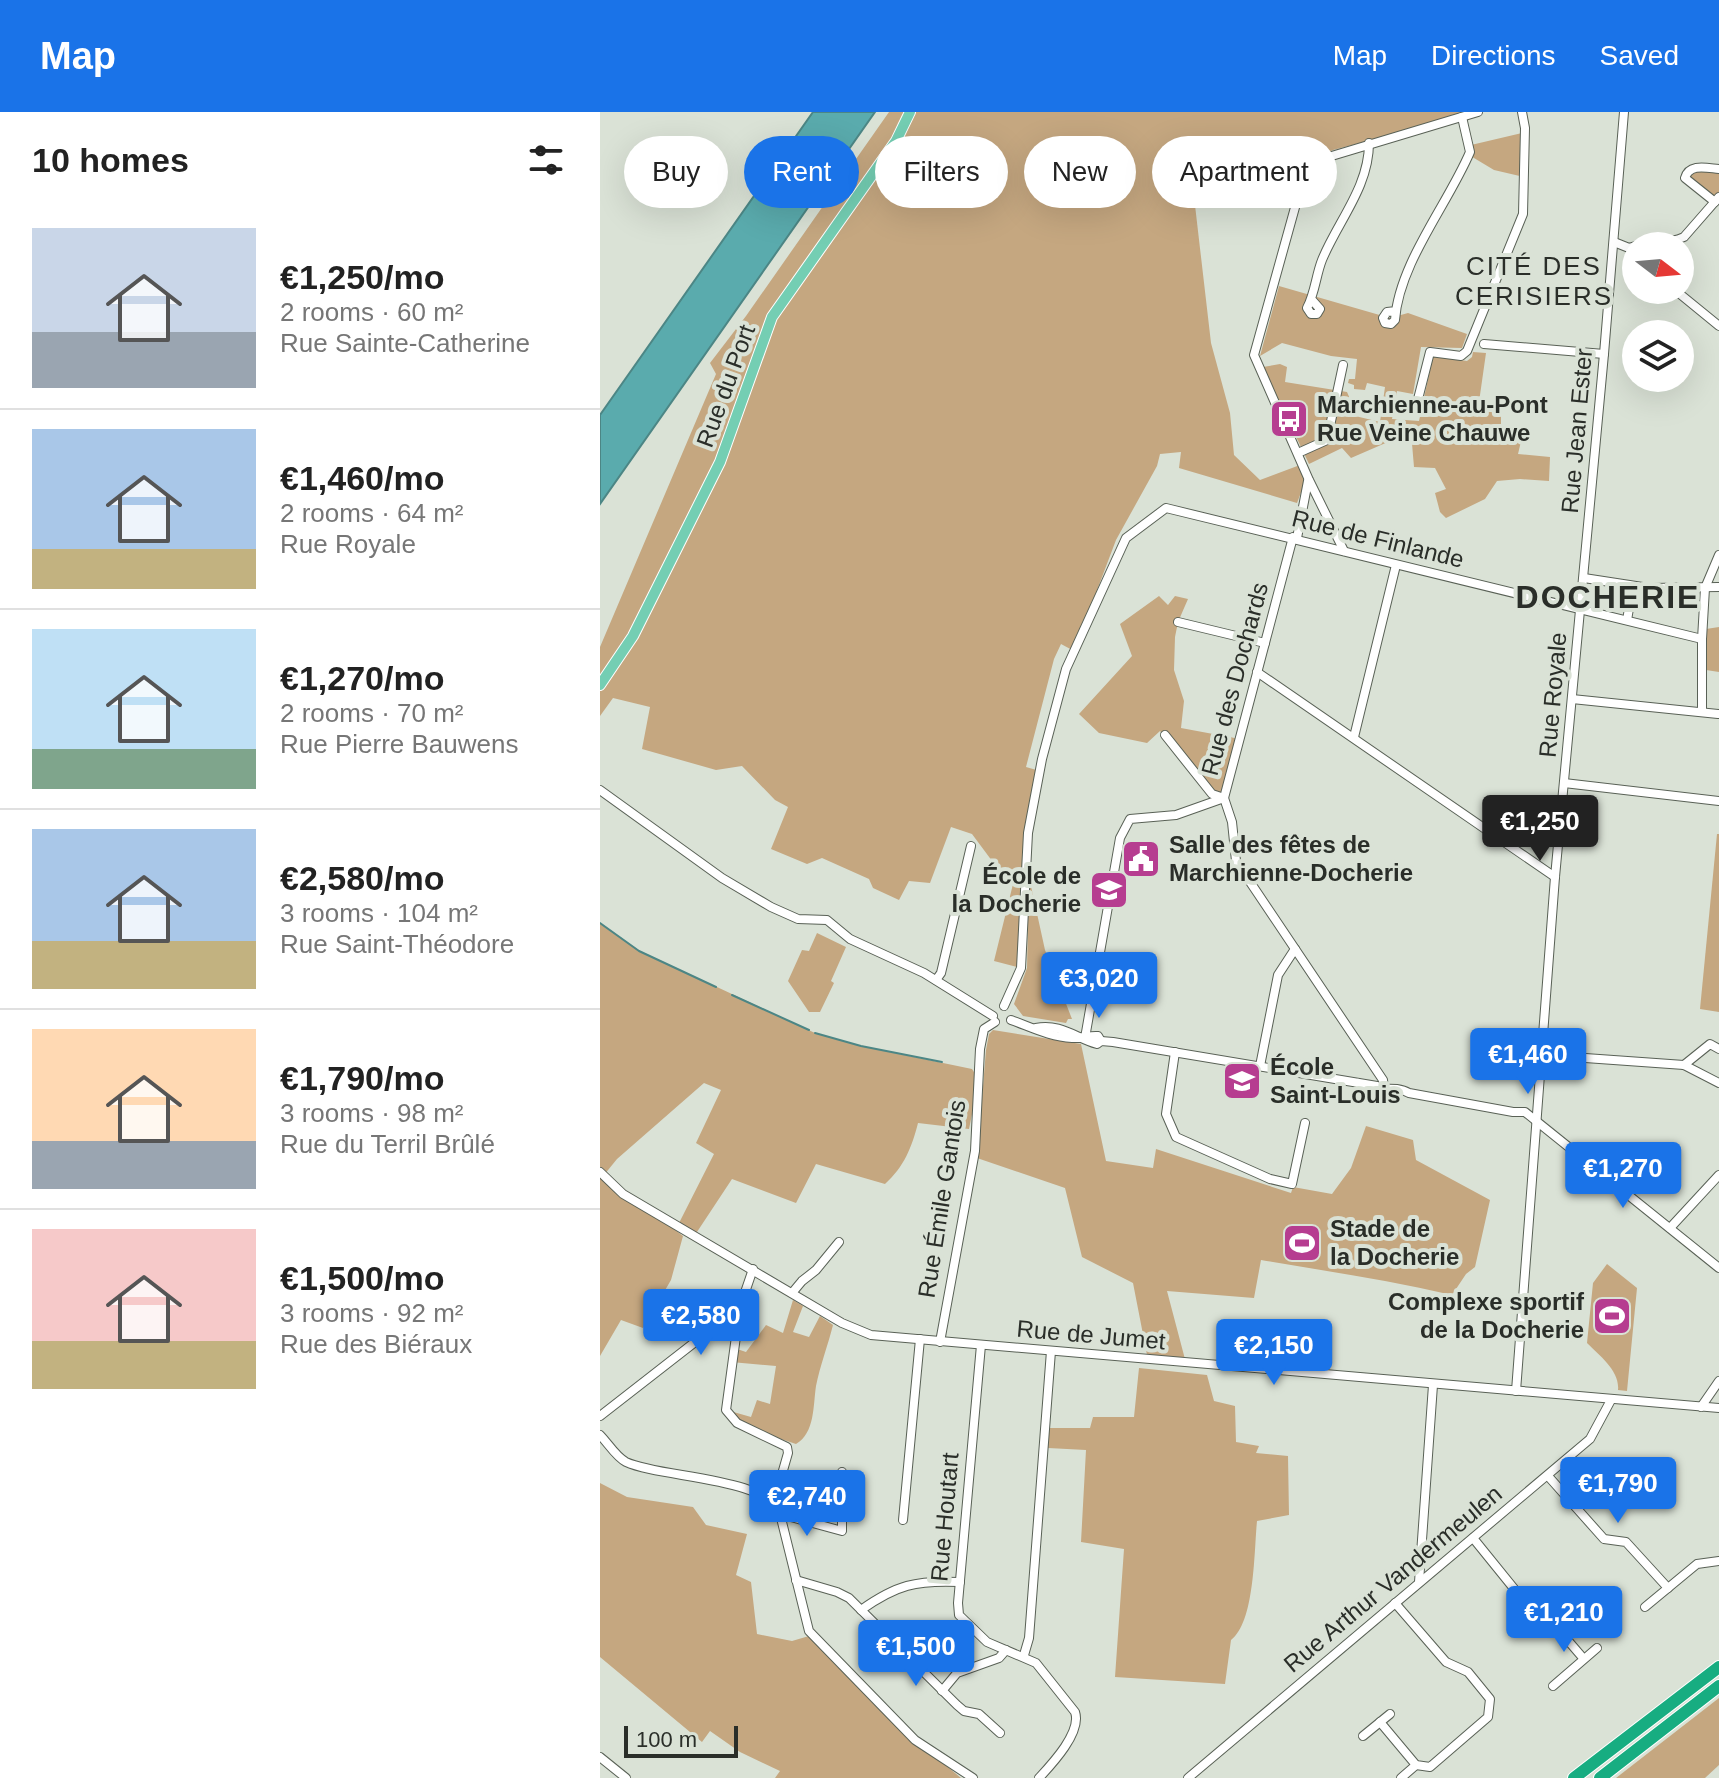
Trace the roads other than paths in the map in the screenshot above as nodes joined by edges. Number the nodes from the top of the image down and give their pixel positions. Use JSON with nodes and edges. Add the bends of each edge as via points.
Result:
{"nodes":[{"id":1,"x":910,"y":112,"type":"edge"},
{"id":2,"x":1478,"y":112,"type":"edge"},
{"id":3,"x":1522,"y":112,"type":"edge"},
{"id":4,"x":1624,"y":112,"type":"edge"},
{"id":5,"x":1462,"y":117,"type":"junction"},
{"id":6,"x":1369,"y":143,"type":"junction"},
{"id":7,"x":1719,"y":169,"type":"edge"},
{"id":8,"x":1717,"y":200,"type":"edge"},
{"id":9,"x":1688,"y":232,"type":"edge"},
{"id":10,"x":1614,"y":242,"type":"junction"},
{"id":11,"x":1622,"y":245,"type":"edge"},
{"id":12,"x":1312,"y":300,"type":"dead end"},
{"id":13,"x":1692,"y":304,"type":"edge"},
{"id":14,"x":1396,"y":311,"type":"dead end"},
{"id":15,"x":1719,"y":326,"type":"edge"},
{"id":16,"x":1484,"y":344,"type":"dead end"},
{"id":17,"x":1604,"y":354,"type":"junction"},
{"id":18,"x":1343,"y":365,"type":"dead end"},
{"id":19,"x":1416,"y":407,"type":"dead end"},
{"id":20,"x":1298,"y":453,"type":"junction"},
{"id":21,"x":1309,"y":480,"type":"junction"},
{"id":22,"x":1295,"y":538,"type":"junction"},
{"id":23,"x":1344,"y":551,"type":"junction"},
{"id":24,"x":1719,"y":555,"type":"edge"},
{"id":25,"x":1396,"y":565,"type":"junction"},
{"id":26,"x":1584,"y":578,"type":"junction"},
{"id":27,"x":1633,"y":586,"type":"junction"},
{"id":28,"x":1719,"y":587,"type":"edge"},
{"id":29,"x":1705,"y":588,"type":"junction"},
{"id":30,"x":1581,"y":609,"type":"junction"},
{"id":31,"x":1627,"y":620,"type":"junction"},
{"id":32,"x":1178,"y":622,"type":"dead end"},
{"id":33,"x":1702,"y":639,"type":"junction"},
{"id":34,"x":1265,"y":643,"type":"junction"},
{"id":35,"x":1257,"y":672,"type":"junction"},
{"id":36,"x":600,"y":685,"type":"edge"},
{"id":37,"x":1572,"y":699,"type":"junction"},
{"id":38,"x":1702,"y":712,"type":"junction"},
{"id":39,"x":1718,"y":714,"type":"edge"},
{"id":40,"x":1165,"y":735,"type":"dead end"},
{"id":41,"x":1354,"y":737,"type":"junction"},
{"id":42,"x":1564,"y":783,"type":"junction"},
{"id":43,"x":600,"y":790,"type":"edge"},
{"id":44,"x":1224,"y":798,"type":"junction"},
{"id":45,"x":1719,"y":801,"type":"edge"},
{"id":46,"x":971,"y":846,"type":"dead end"},
{"id":47,"x":1555,"y":877,"type":"junction"},
{"id":48,"x":1295,"y":949,"type":"junction"},
{"id":49,"x":936,"y":980,"type":"junction"},
{"id":50,"x":1004,"y":1006,"type":"junction"},
{"id":51,"x":994,"y":1019,"type":"junction"},
{"id":52,"x":1011,"y":1020,"type":"junction"},
{"id":53,"x":1085,"y":1038,"type":"junction"},
{"id":54,"x":1719,"y":1049,"type":"edge"},
{"id":55,"x":1175,"y":1052,"type":"junction"},
{"id":56,"x":1543,"y":1055,"type":"junction"},
{"id":57,"x":1684,"y":1065,"type":"junction"},
{"id":58,"x":1260,"y":1066,"type":"junction"},
{"id":59,"x":1719,"y":1083,"type":"edge"},
{"id":60,"x":1384,"y":1089,"type":"junction"},
{"id":61,"x":1537,"y":1120,"type":"junction"},
{"id":62,"x":1305,"y":1123,"type":"dead end"},
{"id":63,"x":600,"y":1172,"type":"edge"},
{"id":64,"x":1719,"y":1175,"type":"edge"},
{"id":65,"x":1670,"y":1228,"type":"junction"},
{"id":66,"x":839,"y":1242,"type":"dead end"},
{"id":67,"x":1719,"y":1268,"type":"edge"},
{"id":68,"x":753,"y":1269,"type":"junction"},
{"id":69,"x":792,"y":1293,"type":"junction"},
{"id":70,"x":740,"y":1307,"type":"junction"},
{"id":71,"x":920,"y":1339,"type":"junction"},
{"id":72,"x":940,"y":1342,"type":"junction"},
{"id":73,"x":981,"y":1345,"type":"junction"},
{"id":74,"x":1051,"y":1351,"type":"junction"},
{"id":75,"x":1719,"y":1381,"type":"edge"},
{"id":76,"x":1433,"y":1385,"type":"junction"},
{"id":77,"x":1516,"y":1391,"type":"junction"},
{"id":78,"x":1611,"y":1400,"type":"junction"},
{"id":79,"x":1701,"y":1407,"type":"junction"},
{"id":80,"x":1719,"y":1408,"type":"edge"},
{"id":81,"x":600,"y":1416,"type":"edge"},
{"id":82,"x":600,"y":1435,"type":"edge"},
{"id":83,"x":842,"y":1472,"type":"dead end"},
{"id":84,"x":1548,"y":1476,"type":"junction"},
{"id":85,"x":774,"y":1502,"type":"junction"},
{"id":86,"x":780,"y":1514,"type":"junction"},
{"id":87,"x":903,"y":1520,"type":"dead end"},
{"id":88,"x":1473,"y":1538,"type":"junction"},
{"id":89,"x":1719,"y":1561,"type":"edge"},
{"id":90,"x":796,"y":1580,"type":"junction"},
{"id":91,"x":960,"y":1582,"type":"junction"},
{"id":92,"x":1419,"y":1582,"type":"junction"},
{"id":93,"x":1668,"y":1588,"type":"junction"},
{"id":94,"x":1395,"y":1603,"type":"junction"},
{"id":95,"x":1645,"y":1607,"type":"dead end"},
{"id":96,"x":861,"y":1610,"type":"junction"},
{"id":97,"x":1597,"y":1648,"type":"dead end"},
{"id":98,"x":1006,"y":1650,"type":"junction"},
{"id":99,"x":1024,"y":1655,"type":"junction"},
{"id":100,"x":1583,"y":1658,"type":"junction"},
{"id":101,"x":1719,"y":1667,"type":"edge"},
{"id":102,"x":1553,"y":1686,"type":"dead end"},
{"id":103,"x":1719,"y":1686,"type":"edge"},
{"id":104,"x":942,"y":1691,"type":"junction"},
{"id":105,"x":1390,"y":1714,"type":"dead end"},
{"id":106,"x":1380,"y":1722,"type":"junction"},
{"id":107,"x":1000,"y":1733,"type":"dead end"},
{"id":108,"x":1363,"y":1736,"type":"dead end"},
{"id":109,"x":600,"y":1757,"type":"edge"},
{"id":110,"x":1416,"y":1765,"type":"junction"},
{"id":111,"x":626,"y":1778,"type":"edge"},
{"id":112,"x":973,"y":1778,"type":"edge"},
{"id":113,"x":1039,"y":1778,"type":"edge"},
{"id":114,"x":1188,"y":1778,"type":"edge"},
{"id":115,"x":1401,"y":1778,"type":"edge"},
{"id":116,"x":1574,"y":1778,"type":"edge"},
{"id":117,"x":1600,"y":1778,"type":"edge"}],
"edges":[{"from":1,"to":36,"type":"main road","name":"Rue du Port","via":[[896,141],[772,317],[720,462],[633,636]]},
{"from":2,"to":5,"type":"street"},
{"from":3,"to":19,"type":"street","via":[[1523,214],[1467,351],[1461,356],[1430,352]]},
{"from":4,"to":10,"type":"street","name":"Rue Jean Ester"},
{"from":5,"to":6,"type":"street"},
{"from":5,"to":14,"type":"street","via":[[1470,152],[1413,260]]},
{"from":6,"to":12,"type":"street","via":[[1369,161],[1322,261]]},
{"from":6,"to":20,"type":"street","via":[[1325,158],[1304,175],[1254,355]]},
{"from":7,"to":8,"type":"street","via":[[1691,168],[1685,178]]},
{"from":8,"to":9,"type":"street"},
{"from":10,"to":11,"type":"street"},
{"from":10,"to":17,"type":"street","name":"Rue Jean Ester"},
{"from":13,"to":15,"type":"street"},
{"from":16,"to":17,"type":"street"},
{"from":17,"to":26,"type":"street","name":"Rue Jean Ester"},
{"from":18,"to":20,"type":"street","via":[[1327,440]]},
{"from":20,"to":21,"type":"street"},
{"from":21,"to":22,"type":"street","name":"Rue des Dochards"},
{"from":21,"to":23,"type":"street"},
{"from":22,"to":23,"type":"street","name":"Rue de Finlande"},
{"from":22,"to":34,"type":"street","name":"Rue des Dochards"},
{"from":22,"to":50,"type":"street","name":"Rue de Finlande","via":[[1166,508],[1126,538],[1066,669],[1042,759],[1028,833],[1021,968]]},
{"from":23,"to":25,"type":"street","name":"Rue de Finlande"},
{"from":24,"to":29,"type":"street"},
{"from":25,"to":30,"type":"street","name":"Rue de Finlande"},
{"from":25,"to":41,"type":"street"},
{"from":26,"to":27,"type":"street"},
{"from":26,"to":30,"type":"street","name":"Rue Jean Ester"},
{"from":27,"to":29,"type":"street"},
{"from":27,"to":31,"type":"street"},
{"from":28,"to":29,"type":"street"},
{"from":29,"to":33,"type":"street"},
{"from":30,"to":31,"type":"street","name":"Rue de Finlande"},
{"from":30,"to":37,"type":"street","name":"Rue Royale"},
{"from":31,"to":33,"type":"street","name":"Rue de Finlande"},
{"from":32,"to":34,"type":"street"},
{"from":33,"to":38,"type":"street"},
{"from":34,"to":35,"type":"street","name":"Rue des Dochards"},
{"from":35,"to":41,"type":"street"},
{"from":35,"to":44,"type":"street","name":"Rue des Dochards"},
{"from":37,"to":38,"type":"street"},
{"from":37,"to":42,"type":"street","name":"Rue Royale"},
{"from":38,"to":39,"type":"street"},
{"from":40,"to":44,"type":"street","via":[[1212,794]]},
{"from":41,"to":47,"type":"street"},
{"from":42,"to":45,"type":"street"},
{"from":42,"to":47,"type":"street","name":"Rue Royale"},
{"from":43,"to":49,"type":"street","via":[[771,907],[798,919],[827,920],[850,939]]},
{"from":44,"to":48,"type":"street","via":[[1236,861]]},
{"from":44,"to":53,"type":"street","name":"Rue des Dochards","via":[[1176,815],[1130,819],[1120,838]]},
{"from":46,"to":49,"type":"street"},
{"from":47,"to":56,"type":"street","name":"Rue Royale"},
{"from":48,"to":58,"type":"street","via":[[1278,975]]},
{"from":48,"to":60,"type":"street"},
{"from":49,"to":51,"type":"street"},
{"from":50,"to":51,"type":"street","via":[[997,1008]]},
{"from":50,"to":52,"type":"street"},
{"from":51,"to":52,"type":"street","via":[[1004,1025]]},
{"from":51,"to":72,"type":"street","name":"Rue Émile Gantois","via":[[984,1029],[980,1049],[975,1151]]},
{"from":52,"to":53,"type":"street","via":[[1042,1033]]},
{"from":53,"to":55,"type":"street","via":[[1097,1044]]},
{"from":54,"to":57,"type":"street","via":[[1710,1044]]},
{"from":55,"to":58,"type":"street"},
{"from":55,"to":62,"type":"street","via":[[1166,1114],[1176,1137],[1292,1184]]},
{"from":56,"to":57,"type":"street"},
{"from":56,"to":61,"type":"street","name":"Rue Royale"},
{"from":57,"to":59,"type":"street"},
{"from":58,"to":60,"type":"street"},
{"from":60,"to":61,"type":"street"},
{"from":61,"to":65,"type":"street"},
{"from":61,"to":77,"type":"street","name":"Rue Royale"},
{"from":63,"to":68,"type":"street","name":"Rue de Jumet","via":[[623,1194]]},
{"from":64,"to":65,"type":"street"},
{"from":65,"to":67,"type":"street"},
{"from":66,"to":69,"type":"street"},
{"from":68,"to":69,"type":"street","name":"Rue de Jumet"},
{"from":68,"to":70,"type":"street"},
{"from":69,"to":71,"type":"street","name":"Rue de Jumet","via":[[858,1331]]},
{"from":70,"to":81,"type":"street"},
{"from":70,"to":85,"type":"street","via":[[726,1410],[737,1423],[787,1447]]},
{"from":71,"to":72,"type":"street","name":"Rue de Jumet"},
{"from":71,"to":87,"type":"street"},
{"from":72,"to":73,"type":"street","name":"Rue de Jumet"},
{"from":73,"to":74,"type":"street","name":"Rue de Jumet"},
{"from":73,"to":91,"type":"street","name":"Rue Houtart"},
{"from":74,"to":76,"type":"street","name":"Rue de Jumet"},
{"from":74,"to":99,"type":"street"},
{"from":75,"to":79,"type":"street"},
{"from":76,"to":77,"type":"street","name":"Rue de Jumet"},
{"from":76,"to":92,"type":"street"},
{"from":77,"to":78,"type":"street","name":"Rue de Jumet"},
{"from":78,"to":79,"type":"street","name":"Rue de Jumet"},
{"from":78,"to":84,"type":"street","name":"Rue Arthur Vandermeulen","via":[[1590,1439]]},
{"from":79,"to":80,"type":"street","name":"Rue de Jumet"},
{"from":82,"to":85,"type":"street","via":[[624,1461],[662,1473],[703,1477]]},
{"from":83,"to":86,"type":"street","via":[[842,1531]]},
{"from":84,"to":88,"type":"street","name":"Rue Arthur Vandermeulen"},
{"from":84,"to":93,"type":"street","via":[[1604,1539],[1626,1542]]},
{"from":85,"to":86,"type":"street"},
{"from":86,"to":90,"type":"street"},
{"from":88,"to":92,"type":"street","name":"Rue Arthur Vandermeulen"},
{"from":88,"to":100,"type":"street","via":[[1524,1601],[1540,1608]]},
{"from":89,"to":93,"type":"street","via":[[1697,1564]]},
{"from":90,"to":96,"type":"street","via":[[837,1592]]},
{"from":90,"to":112,"type":"street","via":[[809,1631],[915,1740]]},
{"from":91,"to":96,"type":"street","via":[[915,1583]]},
{"from":91,"to":98,"type":"street","name":"Rue Houtart","via":[[959,1615],[987,1642]]},
{"from":92,"to":94,"type":"street","name":"Rue Arthur Vandermeulen"},
{"from":93,"to":95,"type":"street"},
{"from":94,"to":110,"type":"street","via":[[1446,1662],[1468,1672],[1490,1699],[1488,1717],[1430,1767]]},
{"from":94,"to":114,"type":"street","name":"Rue Arthur Vandermeulen"},
{"from":96,"to":104,"type":"street"},
{"from":97,"to":100,"type":"street"},
{"from":98,"to":99,"type":"street","name":"Rue Houtart"},
{"from":98,"to":104,"type":"street","via":[[999,1658],[957,1673]]},
{"from":99,"to":113,"type":"street","via":[[1036,1663],[1077,1718],[1057,1759]]},
{"from":100,"to":102,"type":"street"},
{"from":101,"to":116,"type":"highway"},
{"from":103,"to":117,"type":"highway"},
{"from":104,"to":107,"type":"street"},
{"from":105,"to":106,"type":"street"},
{"from":106,"to":108,"type":"street"},
{"from":106,"to":110,"type":"street"},
{"from":109,"to":111,"type":"street"},
{"from":110,"to":115,"type":"street"}]}
